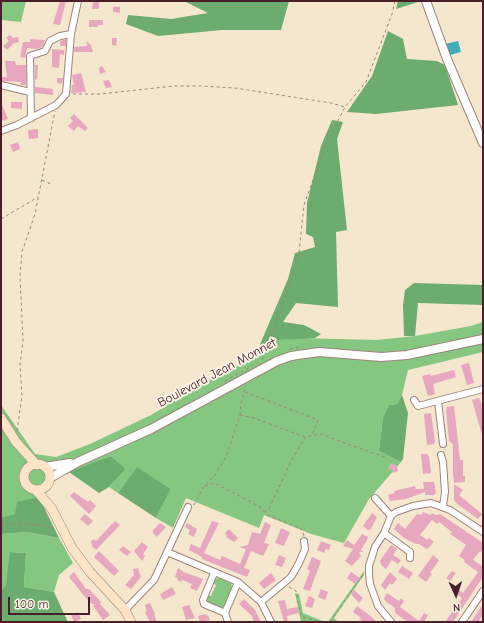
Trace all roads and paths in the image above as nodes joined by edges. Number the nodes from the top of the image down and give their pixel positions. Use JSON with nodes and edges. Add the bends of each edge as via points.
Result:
{"nodes":[{"id":1,"x":78,"y":1,"type":"edge"},
{"id":2,"x":395,"y":1,"type":"edge"},
{"id":3,"x":426,"y":1,"type":"edge"},
{"id":4,"x":71,"y":34,"type":"junction"},
{"id":5,"x":1,"y":84,"type":"edge"},
{"id":6,"x":30,"y":92,"type":"junction"},
{"id":7,"x":66,"y":94,"type":"junction"},
{"id":8,"x":56,"y":105,"type":"junction"},
{"id":9,"x":345,"y":107,"type":"junction"},
{"id":10,"x":31,"y":118,"type":"junction"},
{"id":11,"x":1,"y":131,"type":"edge"},
{"id":12,"x":483,"y":143,"type":"edge"},
{"id":13,"x":42,"y":179,"type":"junction"},
{"id":14,"x":51,"y":184,"type":"dead end"},
{"id":15,"x":39,"y":196,"type":"junction"},
{"id":16,"x":1,"y":219,"type":"edge"},
{"id":17,"x":483,"y":339,"type":"edge"},
{"id":18,"x":300,"y":347,"type":"dead end"},
{"id":19,"x":287,"y":350,"type":"dead end"},
{"id":20,"x":268,"y":358,"type":"dead end"},
{"id":21,"x":262,"y":361,"type":"junction"},
{"id":22,"x":245,"y":378,"type":"junction"},
{"id":23,"x":220,"y":384,"type":"dead end"},
{"id":24,"x":483,"y":389,"type":"edge"},
{"id":25,"x":245,"y":392,"type":"junction"},
{"id":26,"x":414,"y":400,"type":"dead end"},
{"id":27,"x":438,"y":402,"type":"junction"},
{"id":28,"x":240,"y":415,"type":"junction"},
{"id":29,"x":1,"y":418,"type":"edge"},
{"id":30,"x":311,"y":436,"type":"junction"},
{"id":31,"x":305,"y":438,"type":"junction"},
{"id":32,"x":16,"y":442,"type":"junction"},
{"id":33,"x":443,"y":444,"type":"dead end"},
{"id":34,"x":441,"y":455,"type":"dead end"},
{"id":35,"x":387,"y":458,"type":"dead end"},
{"id":36,"x":78,"y":462,"type":"junction"},
{"id":37,"x":41,"y":466,"type":"junction"},
{"id":38,"x":26,"y":472,"type":"junction"},
{"id":39,"x":49,"y":481,"type":"junction"},
{"id":40,"x":204,"y":486,"type":"junction"},
{"id":41,"x":36,"y":490,"type":"junction"},
{"id":42,"x":375,"y":498,"type":"dead end"},
{"id":43,"x":443,"y":506,"type":"junction"},
{"id":44,"x":188,"y":507,"type":"joint"},
{"id":45,"x":52,"y":509,"type":"junction"},
{"id":46,"x":264,"y":512,"type":"junction"},
{"id":47,"x":391,"y":516,"type":"junction"},
{"id":48,"x":1,"y":525,"type":"edge"},
{"id":49,"x":62,"y":530,"type":"junction"},
{"id":50,"x":483,"y":532,"type":"edge"},
{"id":51,"x":384,"y":533,"type":"junction"},
{"id":52,"x":304,"y":540,"type":"joint"},
{"id":53,"x":167,"y":552,"type":"junction"},
{"id":54,"x":410,"y":558,"type":"dead end"},
{"id":55,"x":214,"y":573,"type":"junction"},
{"id":56,"x":369,"y":574,"type":"junction"},
{"id":57,"x":238,"y":582,"type":"junction"},
{"id":58,"x":283,"y":584,"type":"junction"},
{"id":59,"x":483,"y":591,"type":"edge"},
{"id":60,"x":261,"y":602,"type":"junction"},
{"id":61,"x":125,"y":610,"type":"junction"},
{"id":62,"x":225,"y":613,"type":"junction"},
{"id":63,"x":131,"y":622,"type":"edge"},
{"id":64,"x":228,"y":622,"type":"edge"},
{"id":65,"x":271,"y":622,"type":"edge"},
{"id":66,"x":319,"y":622,"type":"edge"},
{"id":67,"x":330,"y":622,"type":"edge"},
{"id":68,"x":391,"y":622,"type":"edge"},
{"id":69,"x":462,"y":622,"type":"edge"}],
"edges":[{"from":1,"to":4,"type":"street"},
{"from":2,"to":9,"type":"path","via":[[366,82]]},
{"from":3,"to":12,"type":"street","via":[[447,59]]},
{"from":4,"to":6,"type":"street","via":[[55,38],[50,41],[45,51],[30,56]]},
{"from":4,"to":7,"type":"street"},
{"from":5,"to":6,"type":"street"},
{"from":6,"to":10,"type":"street"},
{"from":7,"to":8,"type":"street"},
{"from":7,"to":9,"type":"path","via":[[100,94],[174,86],[201,86],[235,88]]},
{"from":8,"to":10,"type":"street"},
{"from":8,"to":13,"type":"path"},
{"from":9,"to":21,"type":"path","via":[[328,140],[304,205],[298,262]]},
{"from":10,"to":11,"type":"street"},
{"from":13,"to":14,"type":"path"},
{"from":13,"to":15,"type":"path"},
{"from":15,"to":16,"type":"path"},
{"from":15,"to":32,"type":"path","via":[[22,252],[22,396]]},
{"from":17,"to":22,"type":"street","name":"Boulevard Jean Monnet","via":[[407,355],[381,357],[306,353],[277,361]]},
{"from":18,"to":19,"type":"path","name":"Boulevard Jean Monnet"},
{"from":20,"to":21,"type":"path","name":"Boulevard Jean Monnet"},
{"from":21,"to":23,"type":"path","name":"Boulevard Jean Monnet"},
{"from":22,"to":25,"type":"path"},
{"from":22,"to":36,"type":"street","name":"Boulevard Jean Monnet","via":[[151,429]]},
{"from":24,"to":27,"type":"street"},
{"from":25,"to":28,"type":"path"},
{"from":25,"to":30,"type":"path","via":[[318,420]]},
{"from":26,"to":27,"type":"street","via":[[418,406]]},
{"from":27,"to":33,"type":"street"},
{"from":28,"to":31,"type":"path"},
{"from":28,"to":40,"type":"path","via":[[226,457],[216,475]]},
{"from":29,"to":32,"type":"main road"},
{"from":30,"to":31,"type":"path"},
{"from":30,"to":35,"type":"path","via":[[320,434]]},
{"from":31,"to":46,"type":"path","via":[[291,461],[269,509]]},
{"from":32,"to":37,"type":"main road"},
{"from":32,"to":38,"type":"main road"},
{"from":34,"to":43,"type":"street","via":[[444,462]]},
{"from":36,"to":37,"type":"street","name":"Boulevard Jean Monnet"},
{"from":36,"to":39,"type":"street","name":"Boulevard Jean Monnet"},
{"from":37,"to":38,"type":"main road","via":[[30,467]]},
{"from":37,"to":39,"type":"main road","via":[[48,470]]},
{"from":38,"to":41,"type":"main road","via":[[26,483]]},
{"from":39,"to":41,"type":"main road","via":[[43,489]]},
{"from":39,"to":45,"type":"main road"},
{"from":40,"to":44,"type":"path","via":[[194,506]]},
{"from":40,"to":46,"type":"path","via":[[214,483],[259,506]]},
{"from":41,"to":45,"type":"main road"},
{"from":42,"to":47,"type":"street"},
{"from":43,"to":47,"type":"street","via":[[423,503]]},
{"from":43,"to":50,"type":"street"},
{"from":44,"to":53,"type":"street"},
{"from":45,"to":49,"type":"main road"},
{"from":46,"to":52,"type":"path","via":[[302,529]]},
{"from":47,"to":51,"type":"street"},
{"from":48,"to":49,"type":"path","via":[[38,525]]},
{"from":49,"to":61,"type":"main road","via":[[90,572]]},
{"from":51,"to":54,"type":"street","via":[[410,552]]},
{"from":51,"to":56,"type":"street","via":[[375,546]]},
{"from":52,"to":58,"type":"street","via":[[305,549],[300,563]]},
{"from":53,"to":55,"type":"street"},
{"from":53,"to":61,"type":"street","via":[[154,580]]},
{"from":55,"to":57,"type":"street"},
{"from":55,"to":62,"type":"street","via":[[203,600],[204,604]]},
{"from":56,"to":67,"type":"path","via":[[365,573]]},
{"from":56,"to":68,"type":"street","via":[[378,606]]},
{"from":57,"to":60,"type":"street"},
{"from":57,"to":62,"type":"street"},
{"from":58,"to":60,"type":"street"},
{"from":58,"to":66,"type":"path","via":[[296,591],[301,616]]},
{"from":59,"to":69,"type":"street"},
{"from":60,"to":65,"type":"street"},
{"from":61,"to":63,"type":"main road"},
{"from":62,"to":64,"type":"street"}]}
